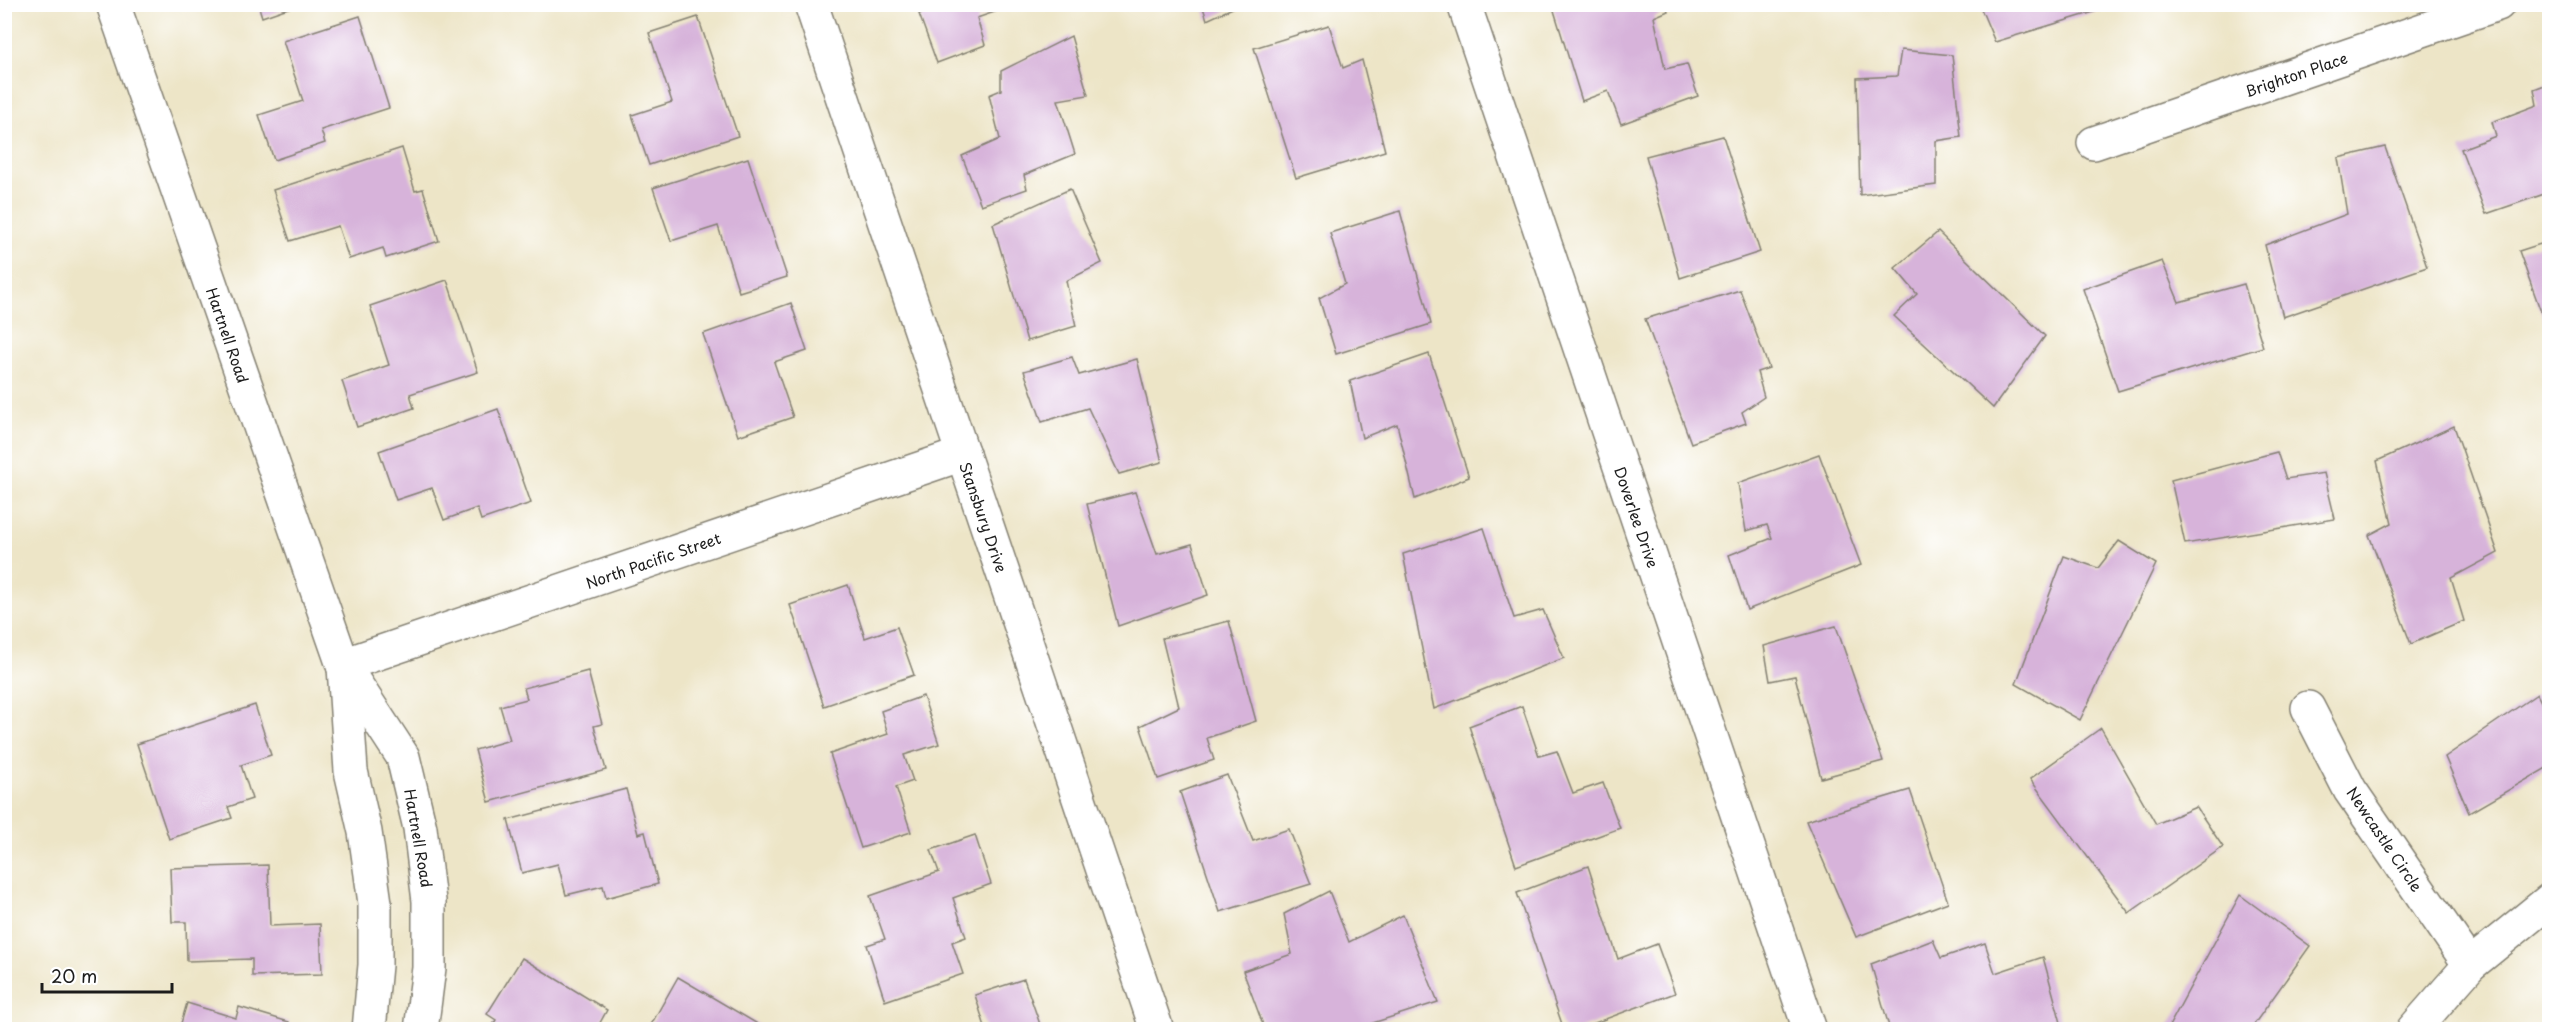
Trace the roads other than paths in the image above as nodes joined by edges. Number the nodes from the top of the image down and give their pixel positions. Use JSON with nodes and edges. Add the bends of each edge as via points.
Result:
{"nodes":[{"id":1,"x":113,"y":4,"type":"edge"},
{"id":2,"x":811,"y":4,"type":"edge"},
{"id":3,"x":1464,"y":4,"type":"edge"},
{"id":4,"x":2498,"y":4,"type":"edge"},
{"id":5,"x":2094,"y":143,"type":"dead end"},
{"id":6,"x":963,"y":454,"type":"junction"},
{"id":7,"x":344,"y":666,"type":"junction"},
{"id":8,"x":2308,"y":708,"type":"dead end"},
{"id":9,"x":2550,"y":900,"type":"edge"},
{"id":10,"x":2470,"y":965,"type":"junction"},
{"id":11,"x":369,"y":1029,"type":"edge"},
{"id":12,"x":422,"y":1029,"type":"edge"},
{"id":13,"x":1157,"y":1029,"type":"edge"},
{"id":14,"x":1810,"y":1029,"type":"edge"},
{"id":15,"x":2413,"y":1029,"type":"edge"}],
"edges":[{"from":1,"to":7,"type":"street","name":"Hartnell Road"},
{"from":2,"to":6,"type":"street","name":"Stansbury Drive"},
{"from":3,"to":14,"type":"street","name":"Doverlee Drive"},
{"from":4,"to":5,"type":"street","name":"Brighton Place"},
{"from":6,"to":7,"type":"street","name":"North Pacific Street"},
{"from":6,"to":13,"type":"street","name":"Stansbury Drive"},
{"from":7,"to":11,"type":"street","name":"Hartnell Road","via":[[351,771],[375,903]]},
{"from":7,"to":12,"type":"street","name":"Hartnell Road","via":[[403,757],[420,828],[429,901],[429,968]]},
{"from":8,"to":10,"type":"street","name":"Newcastle Circle","via":[[2350,790]]},
{"from":9,"to":10,"type":"street"},
{"from":10,"to":15,"type":"street"}]}
